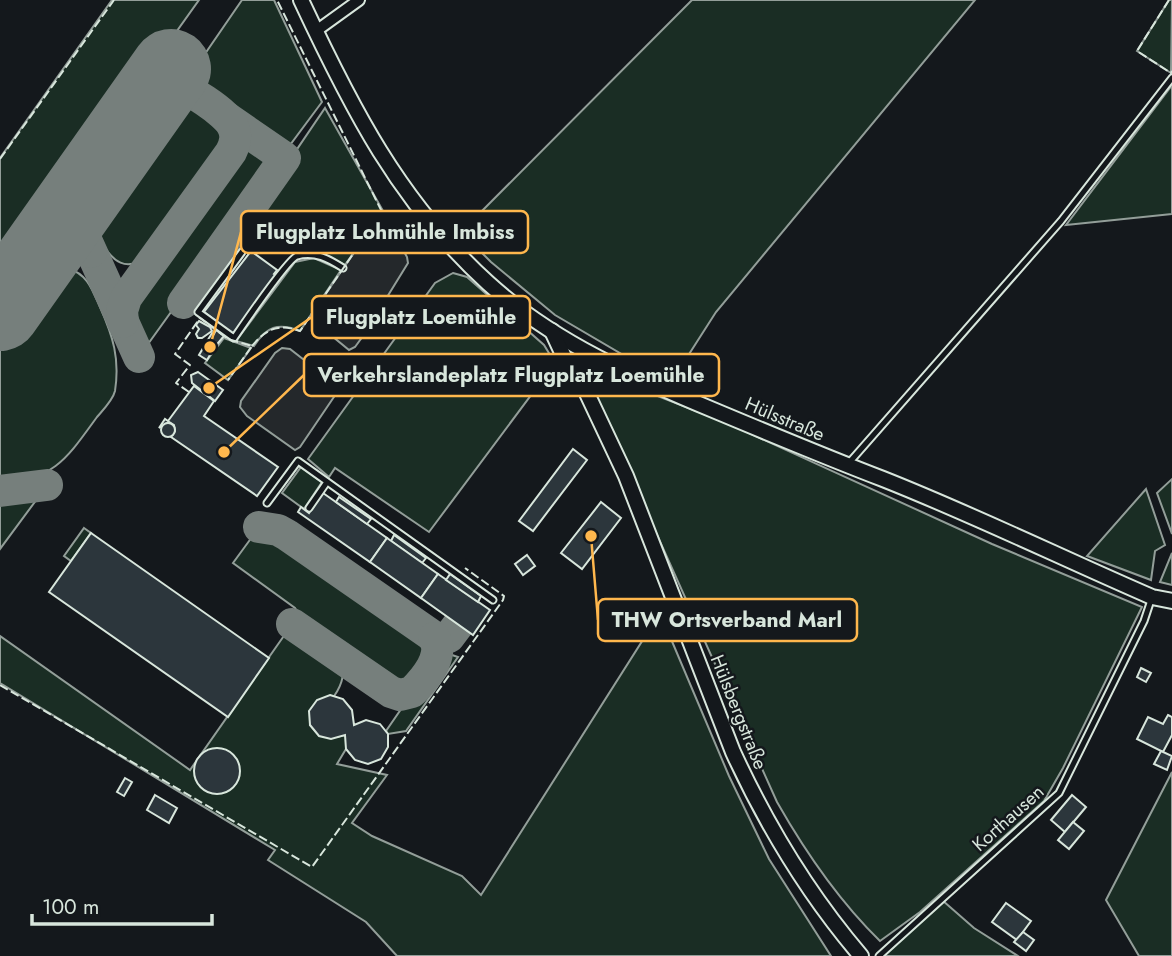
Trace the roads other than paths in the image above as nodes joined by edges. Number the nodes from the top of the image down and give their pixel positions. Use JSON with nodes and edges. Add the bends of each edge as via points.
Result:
{"nodes":[{"id":1,"x":302,"y":0,"type":"edge"},
{"id":2,"x":359,"y":0,"type":"edge"},
{"id":3,"x":316,"y":31,"type":"junction"},
{"id":4,"x":1172,"y":78,"type":"edge"},
{"id":5,"x":242,"y":252,"type":"dead end"},
{"id":6,"x":344,"y":268,"type":"dead end"},
{"id":7,"x":552,"y":331,"type":"junction"},
{"id":8,"x":598,"y":359,"type":"junction"},
{"id":9,"x":584,"y":387,"type":"junction"},
{"id":10,"x":847,"y":466,"type":"junction"},
{"id":11,"x":327,"y":482,"type":"junction"},
{"id":12,"x":267,"y":503,"type":"dead end"},
{"id":13,"x":309,"y":508,"type":"dead end"},
{"id":14,"x":1152,"y":597,"type":"junction"},
{"id":15,"x":493,"y":600,"type":"dead end"},
{"id":16,"x":1172,"y":601,"type":"edge"},
{"id":17,"x":861,"y":956,"type":"edge"},
{"id":18,"x":879,"y":956,"type":"edge"}],
"edges":[{"from":1,"to":3,"type":"street","name":"Hülsstraße"},
{"from":2,"to":3,"type":"street"},
{"from":3,"to":7,"type":"street","name":"Hülsstraße","via":[[385,164],[415,206],[488,283]]},
{"from":4,"to":10,"type":"lane","via":[[1061,221]]},
{"from":5,"to":6,"type":"lane","via":[[198,312],[234,338],[292,259],[319,255]]},
{"from":7,"to":8,"type":"street","name":"Hülsstraße"},
{"from":7,"to":9,"type":"street","name":"Hülsbergstraße","via":[[572,374]]},
{"from":8,"to":9,"type":"street"},
{"from":8,"to":10,"type":"street","name":"Hülsstraße"},
{"from":9,"to":17,"type":"street","name":"Hülsbergstraße","via":[[626,476],[751,792],[792,864]]},
{"from":10,"to":14,"type":"street","name":"Hülsstraße"},
{"from":11,"to":12,"type":"lane","via":[[298,461]]},
{"from":11,"to":13,"type":"lane"},
{"from":11,"to":15,"type":"lane"},
{"from":14,"to":16,"type":"street","name":"Hülsstraße"},
{"from":14,"to":18,"type":"lane","name":"Korthausen","via":[[1059,793]]}]}
